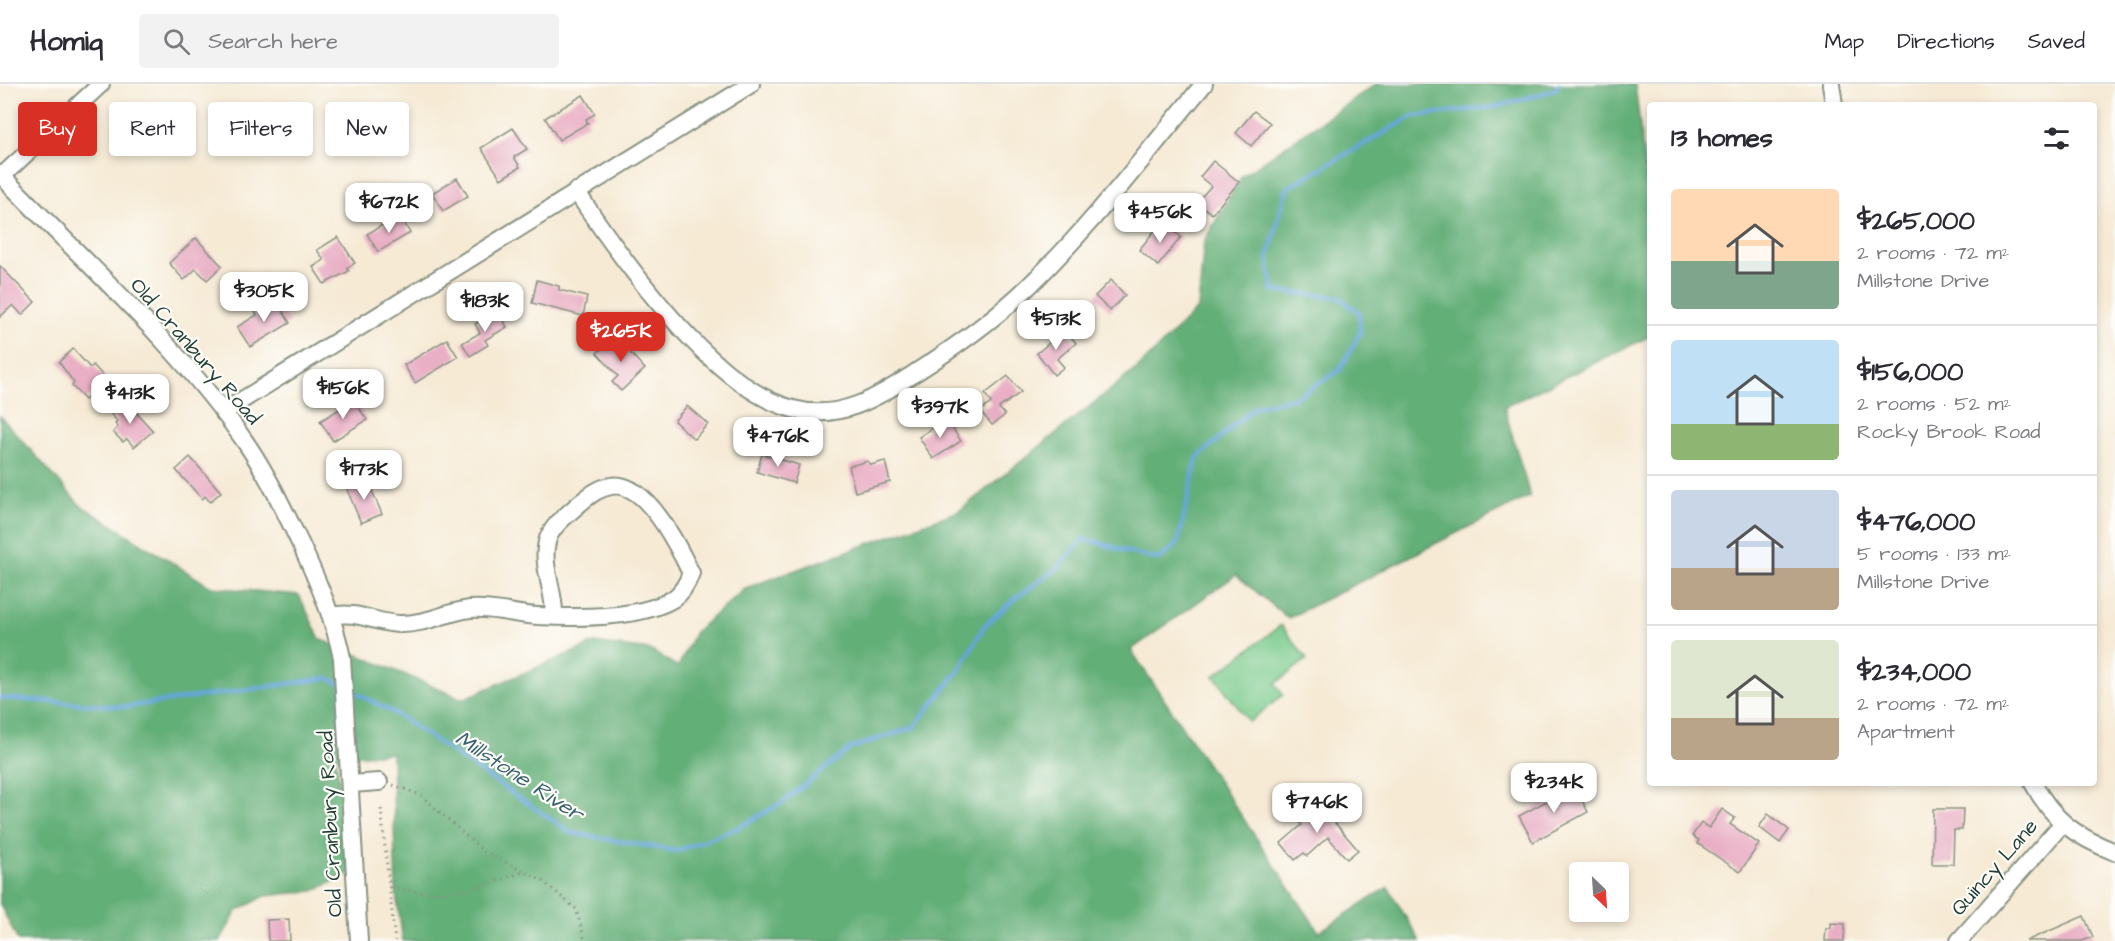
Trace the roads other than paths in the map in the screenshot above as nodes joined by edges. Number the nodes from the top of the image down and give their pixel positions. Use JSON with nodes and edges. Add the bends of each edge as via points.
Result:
{"nodes":[{"id":1,"x":101,"y":84,"type":"edge"},
{"id":2,"x":751,"y":84,"type":"edge"},
{"id":3,"x":1204,"y":84,"type":"edge"},
{"id":4,"x":1831,"y":84,"type":"edge"},
{"id":5,"x":1834,"y":102,"type":"edge"},
{"id":6,"x":1,"y":175,"type":"edge"},
{"id":7,"x":576,"y":191,"type":"junction"},
{"id":8,"x":223,"y":412,"type":"junction"},
{"id":9,"x":554,"y":615,"type":"junction"},
{"id":10,"x":332,"y":616,"type":"junction"},
{"id":11,"x":379,"y":782,"type":"road end"},
{"id":12,"x":351,"y":784,"type":"junction"},
{"id":13,"x":2035,"y":786,"type":"edge"},
{"id":14,"x":2063,"y":823,"type":"junction"},
{"id":15,"x":2115,"y":852,"type":"edge"},
{"id":16,"x":359,"y":941,"type":"edge"},
{"id":17,"x":1959,"y":941,"type":"edge"}],
"edges":[{"from":1,"to":6,"type":"street"},
{"from":2,"to":7,"type":"street"},
{"from":3,"to":7,"type":"street","via":[[1028,287],[948,352],[875,399],[836,411],[794,410],[770,401],[716,361],[647,289]]},
{"from":4,"to":5,"type":"street"},
{"from":6,"to":8,"type":"street","name":"Old Cranbury Road","via":[[138,315]]},
{"from":7,"to":8,"type":"street"},
{"from":8,"to":10,"type":"street","name":"Old Cranbury Road","via":[[272,487]]},
{"from":9,"to":9,"type":"street","via":[[592,618],[632,611],[673,599],[685,587],[691,573],[675,539],[642,498],[627,488],[597,490],[561,520],[547,541]]},
{"from":9,"to":10,"type":"street","via":[[469,609],[402,624],[356,614]]},
{"from":10,"to":12,"type":"street","name":"Old Cranbury Road","via":[[342,658]]},
{"from":11,"to":12,"type":"street"},
{"from":12,"to":16,"type":"street","name":"Old Cranbury Road"},
{"from":13,"to":14,"type":"street"},
{"from":14,"to":15,"type":"street","via":[[2084,840]]},
{"from":14,"to":17,"type":"street","name":"Quincy Lane"}]}
